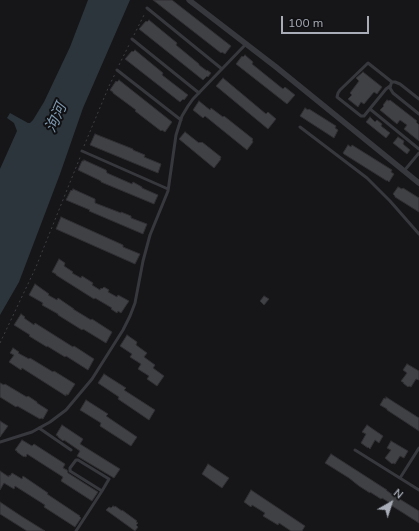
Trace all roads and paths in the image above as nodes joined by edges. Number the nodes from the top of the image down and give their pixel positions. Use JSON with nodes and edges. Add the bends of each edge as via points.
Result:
{"nodes":[{"id":1,"x":189,"y":0,"type":"edge"},
{"id":2,"x":147,"y":8,"type":"joint"},
{"id":3,"x":132,"y":39,"type":"junction"},
{"id":4,"x":246,"y":44,"type":"junction"},
{"id":5,"x":222,"y":69,"type":"junction"},
{"id":6,"x":117,"y":70,"type":"junction"},
{"id":7,"x":391,"y":84,"type":"junction"},
{"id":8,"x":199,"y":93,"type":"junction"},
{"id":9,"x":419,"y":99,"type":"edge"},
{"id":10,"x":370,"y":109,"type":"junction"},
{"id":11,"x":419,"y":114,"type":"edge"},
{"id":12,"x":181,"y":120,"type":"junction"},
{"id":13,"x":300,"y":127,"type":"dead end"},
{"id":14,"x":419,"y":149,"type":"edge"},
{"id":15,"x":82,"y":151,"type":"junction"},
{"id":16,"x":419,"y":152,"type":"edge"},
{"id":17,"x":404,"y":171,"type":"junction"},
{"id":18,"x":419,"y":183,"type":"edge"},
{"id":19,"x":168,"y":189,"type":"junction"},
{"id":20,"x":419,"y":234,"type":"edge"},
{"id":21,"x":0,"y":343,"type":"edge"},
{"id":22,"x":39,"y":428,"type":"junction"},
{"id":23,"x":0,"y":442,"type":"edge"},
{"id":24,"x":419,"y":448,"type":"edge"},
{"id":25,"x":71,"y":450,"type":"dead end"},
{"id":26,"x":355,"y":450,"type":"dead end"},
{"id":27,"x":400,"y":478,"type":"junction"},
{"id":28,"x":419,"y":490,"type":"edge"},
{"id":29,"x":102,"y":491,"type":"junction"},
{"id":30,"x":76,"y":531,"type":"edge"}],
"edges":[{"from":1,"to":4,"type":"street"},
{"from":2,"to":3,"type":"path"},
{"from":2,"to":5,"type":"lane"},
{"from":3,"to":6,"type":"path"},
{"from":3,"to":8,"type":"lane"},
{"from":4,"to":5,"type":"lane"},
{"from":4,"to":17,"type":"street"},
{"from":5,"to":8,"type":"lane"},
{"from":6,"to":12,"type":"lane"},
{"from":6,"to":15,"type":"path"},
{"from":7,"to":9,"type":"lane","via":[[400,84]]},
{"from":7,"to":10,"type":"lane"},
{"from":7,"to":10,"type":"lane","via":[[368,63],[338,93],[337,96],[361,116]]},
{"from":7,"to":11,"type":"lane","via":[[393,93]]},
{"from":8,"to":12,"type":"lane"},
{"from":10,"to":14,"type":"lane"},
{"from":12,"to":19,"type":"lane","via":[[176,135]]},
{"from":13,"to":20,"type":"lane","via":[[367,178]]},
{"from":15,"to":19,"type":"lane"},
{"from":15,"to":21,"type":"path","via":[[36,267]]},
{"from":16,"to":17,"type":"lane"},
{"from":17,"to":18,"type":"street"},
{"from":19,"to":22,"type":"lane","via":[[150,235],[135,303],[123,330],[92,379],[73,403]]},
{"from":22,"to":23,"type":"lane"},
{"from":22,"to":25,"type":"lane"},
{"from":24,"to":27,"type":"lane"},
{"from":26,"to":27,"type":"lane"},
{"from":27,"to":28,"type":"lane"},
{"from":29,"to":29,"type":"lane","via":[[70,471],[76,460],[109,479]]},
{"from":29,"to":30,"type":"lane"}]}
